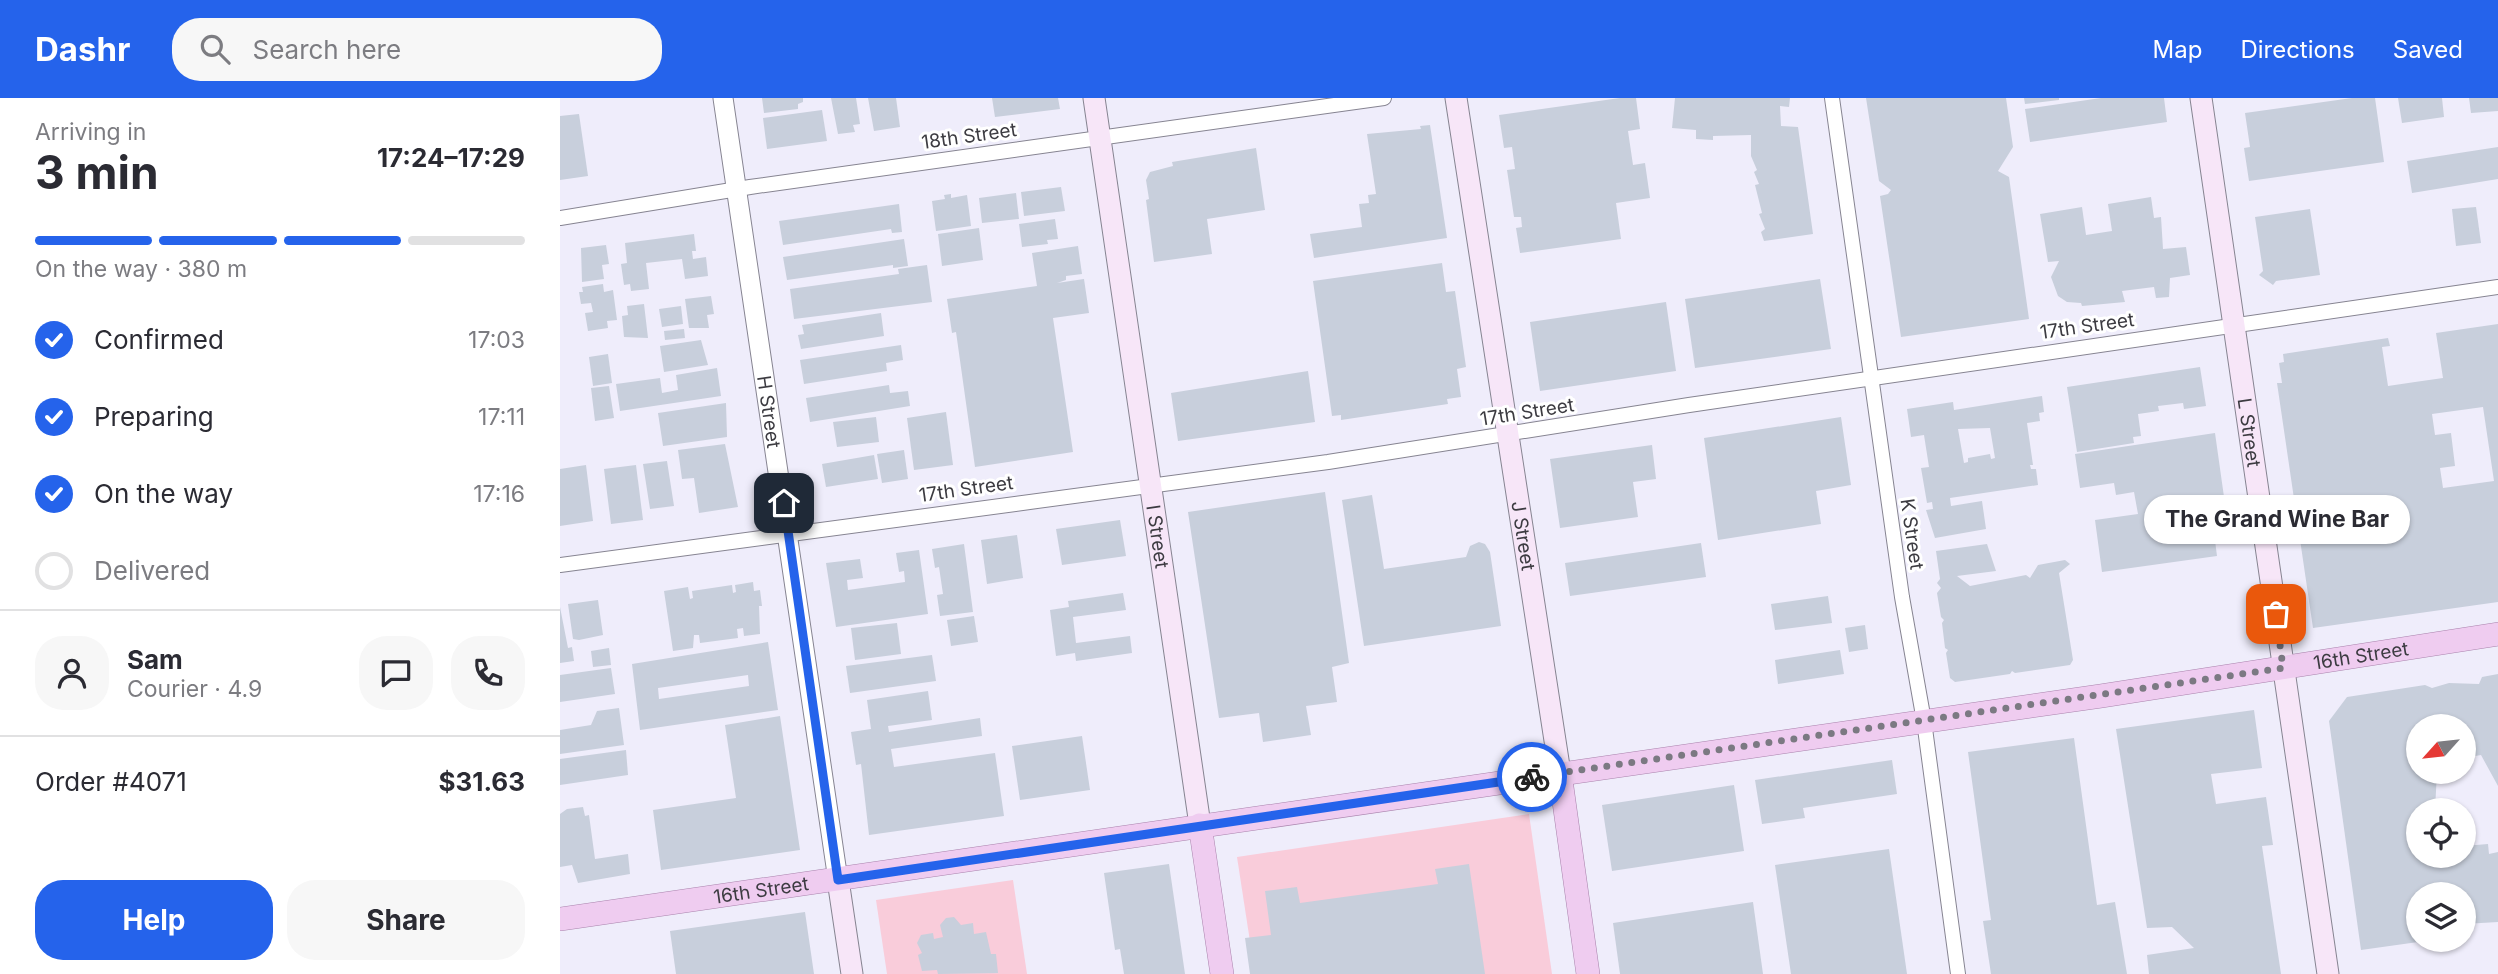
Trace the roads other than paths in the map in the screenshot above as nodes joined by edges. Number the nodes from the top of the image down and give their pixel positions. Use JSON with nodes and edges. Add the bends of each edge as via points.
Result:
{"nodes":[{"id":1,"x":723,"y":98,"type":"edge"},
{"id":2,"x":1094,"y":98,"type":"edge"},
{"id":3,"x":1384,"y":98,"type":"edge"},
{"id":4,"x":1456,"y":98,"type":"edge"},
{"id":5,"x":1832,"y":98,"type":"edge"},
{"id":6,"x":2200,"y":98,"type":"edge"},
{"id":7,"x":1099,"y":138,"type":"junction"},
{"id":8,"x":736,"y":189,"type":"junction"},
{"id":9,"x":560,"y":218,"type":"edge"},
{"id":10,"x":2498,"y":286,"type":"edge"},
{"id":11,"x":2233,"y":324,"type":"junction"},
{"id":12,"x":1870,"y":379,"type":"junction"},
{"id":13,"x":1508,"y":435,"type":"junction"},
{"id":14,"x":1150,"y":484,"type":"junction"},
{"id":15,"x":788,"y":533,"type":"junction"},
{"id":16,"x":560,"y":565,"type":"edge"},
{"id":17,"x":2498,"y":634,"type":"edge"},
{"id":18,"x":2283,"y":668,"type":"junction"},
{"id":19,"x":1924,"y":721,"type":"junction"},
{"id":20,"x":1560,"y":773,"type":"junction"},
{"id":21,"x":1200,"y":825,"type":"junction"},
{"id":22,"x":838,"y":880,"type":"junction"},
{"id":23,"x":560,"y":919,"type":"edge"},
{"id":24,"x":852,"y":974,"type":"edge"},
{"id":25,"x":1222,"y":974,"type":"edge"},
{"id":26,"x":1588,"y":974,"type":"edge"},
{"id":27,"x":1958,"y":974,"type":"edge"},
{"id":28,"x":2328,"y":974,"type":"edge"}],
"edges":[{"from":1,"to":8,"type":"street","name":"H Street"},
{"from":2,"to":7,"type":"main road","name":"I Street"},
{"from":3,"to":7,"type":"street","name":"18th Street"},
{"from":4,"to":13,"type":"main road","name":"J Street"},
{"from":5,"to":12,"type":"street","name":"K Street"},
{"from":6,"to":11,"type":"main road","name":"L Street"},
{"from":7,"to":8,"type":"street","name":"18th Street"},
{"from":7,"to":14,"type":"main road","name":"I Street"},
{"from":8,"to":9,"type":"street","name":"18th Street"},
{"from":8,"to":15,"type":"street","name":"H Street"},
{"from":10,"to":11,"type":"street","name":"17th Street"},
{"from":11,"to":12,"type":"street","name":"17th Street"},
{"from":11,"to":18,"type":"main road","name":"L Street"},
{"from":12,"to":13,"type":"street","name":"17th Street"},
{"from":12,"to":19,"type":"street","name":"K Street"},
{"from":13,"to":14,"type":"street","name":"17th Street"},
{"from":13,"to":20,"type":"main road","name":"J Street"},
{"from":14,"to":15,"type":"street","name":"17th Street"},
{"from":14,"to":21,"type":"main road","name":"I Street"},
{"from":15,"to":16,"type":"street","name":"17th Street"},
{"from":15,"to":22,"type":"street","name":"H Street"},
{"from":17,"to":18,"type":"main road","name":"16th Street"},
{"from":18,"to":19,"type":"main road","name":"16th Street"},
{"from":18,"to":28,"type":"main road","name":"L Street"},
{"from":19,"to":20,"type":"main road","name":"16th Street"},
{"from":19,"to":27,"type":"street","name":"K Street"},
{"from":20,"to":21,"type":"main road","name":"16th Street"},
{"from":20,"to":26,"type":"main road","name":"J Street"},
{"from":21,"to":22,"type":"main road","name":"16th Street"},
{"from":21,"to":25,"type":"main road","name":"I Street"},
{"from":22,"to":23,"type":"main road","name":"16th Street"},
{"from":22,"to":24,"type":"main road","name":"H Street"}]}
